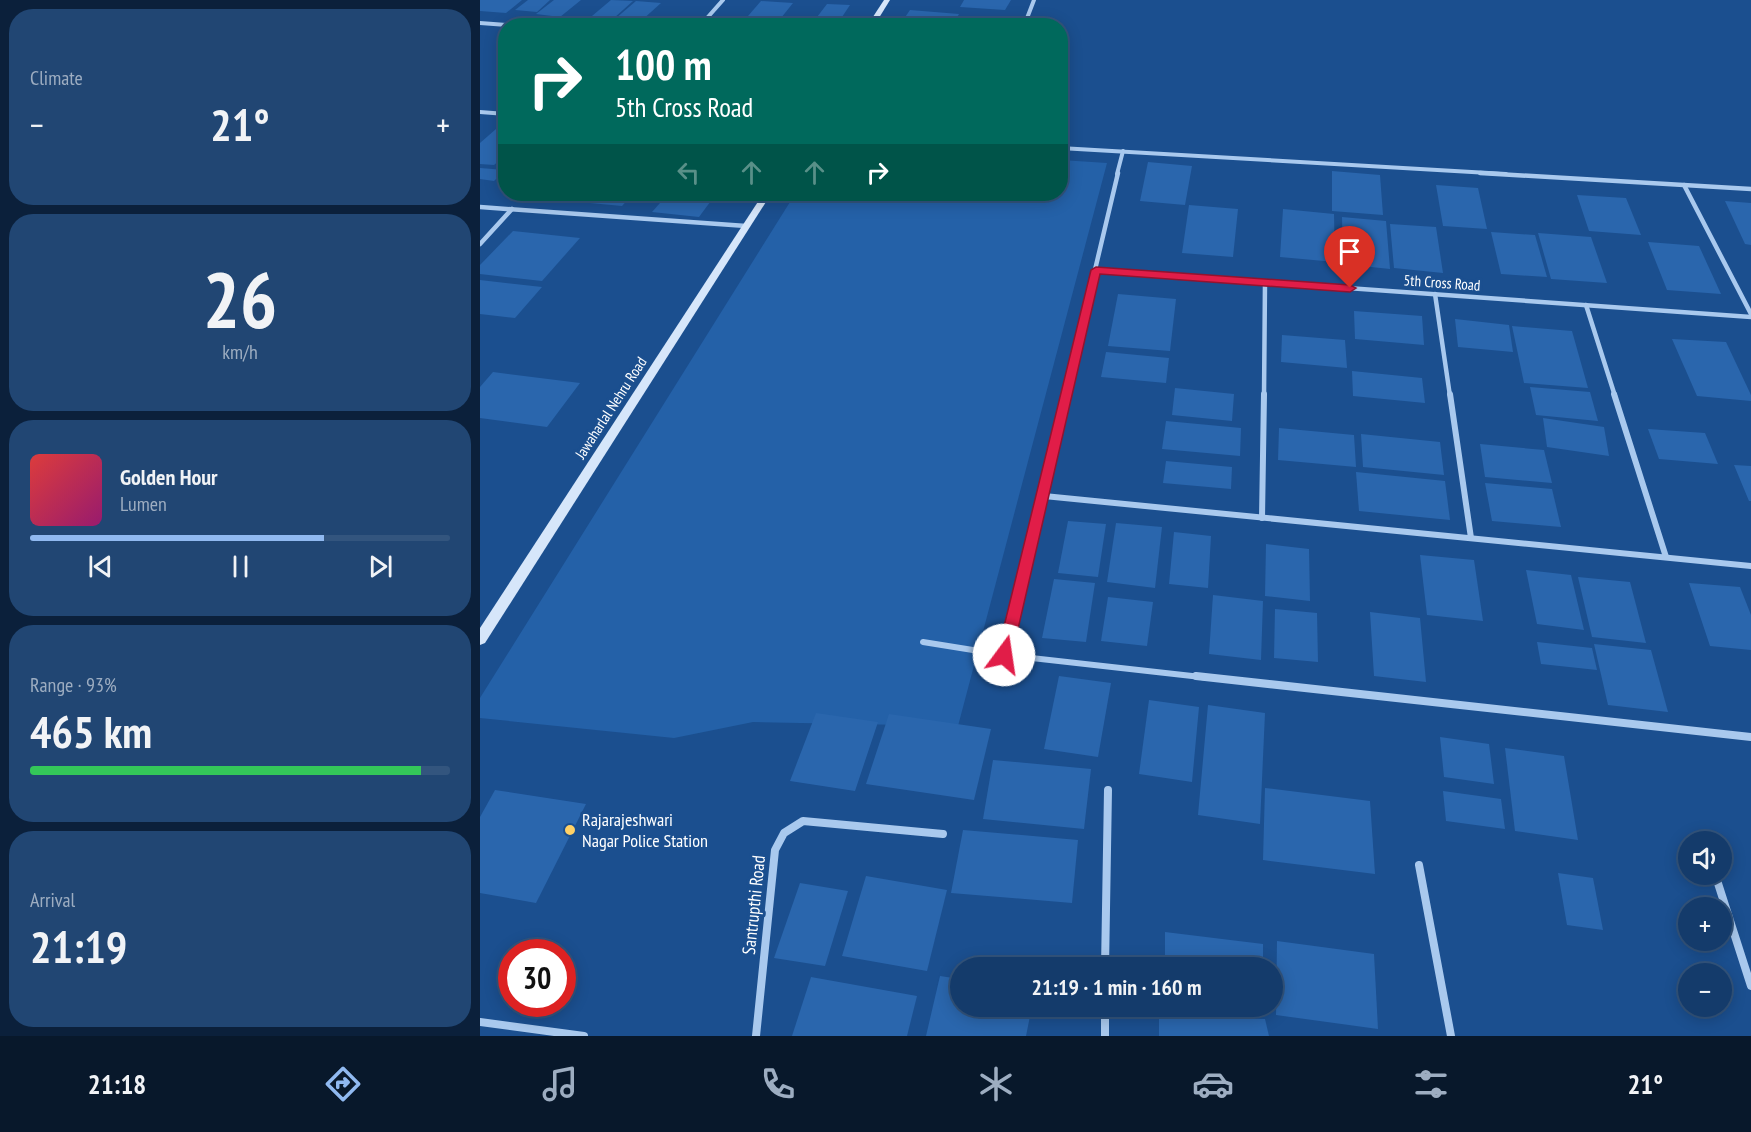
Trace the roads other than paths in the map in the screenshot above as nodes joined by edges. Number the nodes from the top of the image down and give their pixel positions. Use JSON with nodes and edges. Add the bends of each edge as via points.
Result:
{"nodes":[{"id":1,"x":723,"y":0,"type":"edge"},
{"id":2,"x":887,"y":0,"type":"edge"},
{"id":3,"x":1034,"y":0,"type":"edge"},
{"id":4,"x":707,"y":18,"type":"edge"},
{"id":5,"x":875,"y":18,"type":"edge"},
{"id":6,"x":1027,"y":18,"type":"edge"},
{"id":7,"x":480,"y":23,"type":"edge"},
{"id":8,"x":498,"y":24,"type":"edge"},
{"id":9,"x":480,"y":112,"type":"edge"},
{"id":10,"x":498,"y":113,"type":"edge"},
{"id":11,"x":1068,"y":148,"type":"edge"},
{"id":12,"x":1123,"y":151,"type":"junction"},
{"id":13,"x":1684,"y":185,"type":"junction"},
{"id":14,"x":1751,"y":189,"type":"edge"},
{"id":15,"x":762,"y":201,"type":"edge"},
{"id":16,"x":480,"y":207,"type":"edge"},
{"id":17,"x":512,"y":209,"type":"junction"},
{"id":18,"x":746,"y":226,"type":"junction"},
{"id":19,"x":480,"y":244,"type":"edge"},
{"id":20,"x":1096,"y":270,"type":"junction"},
{"id":21,"x":1265,"y":282,"type":"junction"},
{"id":22,"x":1436,"y":294,"type":"junction"},
{"id":23,"x":1586,"y":305,"type":"junction"},
{"id":24,"x":1751,"y":316,"type":"edge"},
{"id":25,"x":1044,"y":496,"type":"junction"},
{"id":26,"x":1263,"y":518,"type":"junction"},
{"id":27,"x":1472,"y":538,"type":"junction"},
{"id":28,"x":1666,"y":557,"type":"junction"},
{"id":29,"x":1751,"y":566,"type":"edge"},
{"id":30,"x":480,"y":639,"type":"edge"},
{"id":31,"x":923,"y":642,"type":"dead end"},
{"id":32,"x":1004,"y":655,"type":"junction"},
{"id":33,"x":1751,"y":737,"type":"edge"},
{"id":34,"x":1108,"y":790,"type":"dead end"},
{"id":35,"x":943,"y":834,"type":"dead end"},
{"id":36,"x":1419,"y":865,"type":"dead end"},
{"id":37,"x":1719,"y":885,"type":"edge"},
{"id":38,"x":1106,"y":957,"type":"edge"},
{"id":39,"x":1751,"y":986,"type":"edge"},
{"id":40,"x":1105,"y":1017,"type":"edge"},
{"id":41,"x":480,"y":1022,"type":"edge"},
{"id":42,"x":580,"y":1036,"type":"edge"},
{"id":43,"x":756,"y":1036,"type":"edge"},
{"id":44,"x":1105,"y":1036,"type":"edge"},
{"id":45,"x":1451,"y":1036,"type":"edge"}],
"edges":[{"from":1,"to":4,"type":"street"},
{"from":2,"to":5,"type":"street"},
{"from":3,"to":6,"type":"street"},
{"from":7,"to":8,"type":"street"},
{"from":9,"to":10,"type":"street"},
{"from":11,"to":12,"type":"street"},
{"from":12,"to":13,"type":"street"},
{"from":12,"to":20,"type":"street"},
{"from":13,"to":14,"type":"street"},
{"from":13,"to":24,"type":"street"},
{"from":15,"to":18,"type":"street","name":"Jawaharlal Nehru Road"},
{"from":16,"to":17,"type":"street"},
{"from":17,"to":18,"type":"street"},
{"from":17,"to":19,"type":"street"},
{"from":18,"to":30,"type":"street","name":"Jawaharlal Nehru Road"},
{"from":20,"to":21,"type":"street","name":"5th Cross Road"},
{"from":20,"to":25,"type":"street"},
{"from":21,"to":22,"type":"street","name":"5th Cross Road"},
{"from":21,"to":26,"type":"street"},
{"from":22,"to":23,"type":"street","name":"5th Cross Road"},
{"from":22,"to":27,"type":"street"},
{"from":23,"to":24,"type":"street","name":"5th Cross Road"},
{"from":23,"to":28,"type":"street"},
{"from":25,"to":26,"type":"street"},
{"from":25,"to":32,"type":"street"},
{"from":26,"to":27,"type":"street"},
{"from":27,"to":28,"type":"street"},
{"from":28,"to":29,"type":"street"},
{"from":31,"to":32,"type":"street"},
{"from":32,"to":33,"type":"street"},
{"from":34,"to":38,"type":"street"},
{"from":35,"to":43,"type":"street","name":"Santrupthi Road","via":[[802,821],[784,833],[775,850]]},
{"from":36,"to":45,"type":"street"},
{"from":37,"to":39,"type":"street"},
{"from":40,"to":44,"type":"street"},
{"from":41,"to":42,"type":"street"}]}
